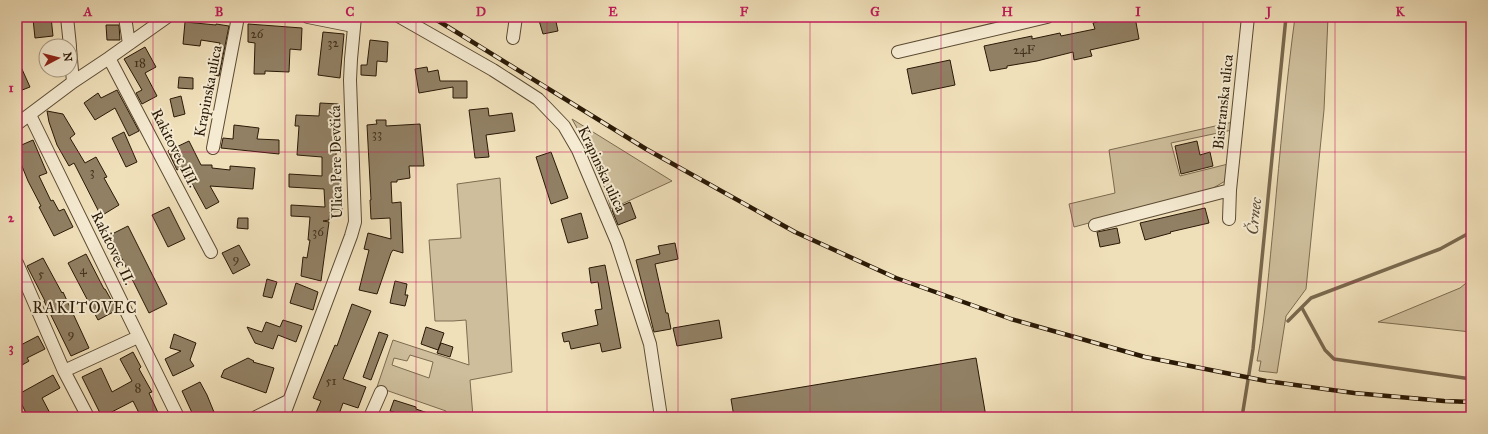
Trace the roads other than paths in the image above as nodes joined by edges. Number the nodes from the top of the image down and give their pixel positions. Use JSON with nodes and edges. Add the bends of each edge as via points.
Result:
{"nodes":[{"id":1,"x":68,"y":17,"type":"edge"},
{"id":2,"x":125,"y":17,"type":"edge"},
{"id":3,"x":166,"y":17,"type":"edge"},
{"id":4,"x":238,"y":17,"type":"edge"},
{"id":5,"x":308,"y":17,"type":"edge"},
{"id":6,"x":400,"y":17,"type":"edge"},
{"id":7,"x":516,"y":17,"type":"edge"},
{"id":8,"x":1047,"y":17,"type":"edge"},
{"id":9,"x":1248,"y":17,"type":"edge"},
{"id":10,"x":354,"y":21,"type":"edge"},
{"id":11,"x":69,"y":38,"type":"edge"},
{"id":12,"x":513,"y":38,"type":"dead end"},
{"id":13,"x":129,"y":44,"type":"junction"},
{"id":14,"x":898,"y":52,"type":"dead end"},
{"id":15,"x":109,"y":58,"type":"junction"},
{"id":16,"x":73,"y":78,"type":"edge"},
{"id":17,"x":73,"y":82,"type":"junction"},
{"id":18,"x":30,"y":115,"type":"junction"},
{"id":19,"x":17,"y":124,"type":"edge"},
{"id":20,"x":214,"y":148,"type":"dead end"},
{"id":21,"x":1230,"y":190,"type":"junction"},
{"id":22,"x":1229,"y":219,"type":"dead end"},
{"id":23,"x":1095,"y":225,"type":"dead end"},
{"id":24,"x":211,"y":252,"type":"dead end"},
{"id":25,"x":17,"y":263,"type":"edge"},
{"id":26,"x":138,"y":337,"type":"junction"},
{"id":27,"x":64,"y":371,"type":"junction"},
{"id":28,"x":381,"y":392,"type":"dead end"},
{"id":29,"x":288,"y":401,"type":"junction"},
{"id":30,"x":287,"y":416,"type":"edge"},
{"id":31,"x":88,"y":417,"type":"edge"},
{"id":32,"x":178,"y":417,"type":"edge"},
{"id":33,"x":256,"y":417,"type":"edge"},
{"id":34,"x":370,"y":417,"type":"edge"},
{"id":35,"x":661,"y":417,"type":"edge"}],
"edges":[{"from":1,"to":11,"type":"street"},
{"from":2,"to":13,"type":"street"},
{"from":3,"to":13,"type":"street"},
{"from":4,"to":20,"type":"street","name":"Krapinska ulica"},
{"from":5,"to":10,"type":"street"},
{"from":6,"to":35,"type":"street","name":"Krapinska ulica","via":[[538,98],[564,126],[578,150],[617,242],[650,344]]},
{"from":7,"to":12,"type":"street"},
{"from":8,"to":14,"type":"street"},
{"from":9,"to":21,"type":"street","name":"Bistranska ulica"},
{"from":10,"to":29,"type":"street","name":"Ulica Pere Devčića","via":[[350,80],[355,222]]},
{"from":13,"to":15,"type":"street"},
{"from":15,"to":17,"type":"street"},
{"from":15,"to":24,"type":"street","name":"Rakitovec III."},
{"from":16,"to":17,"type":"street"},
{"from":17,"to":18,"type":"street"},
{"from":18,"to":19,"type":"street"},
{"from":18,"to":26,"type":"street","name":"Rakitovec II."},
{"from":21,"to":22,"type":"street","name":"Bistranska ulica"},
{"from":21,"to":23,"type":"street"},
{"from":25,"to":27,"type":"street"},
{"from":26,"to":27,"type":"street"},
{"from":26,"to":32,"type":"street","name":"Rakitovec II."},
{"from":27,"to":31,"type":"street"},
{"from":28,"to":34,"type":"street"},
{"from":29,"to":30,"type":"street","name":"Ulica Pere Devčića"},
{"from":29,"to":33,"type":"street"}]}
